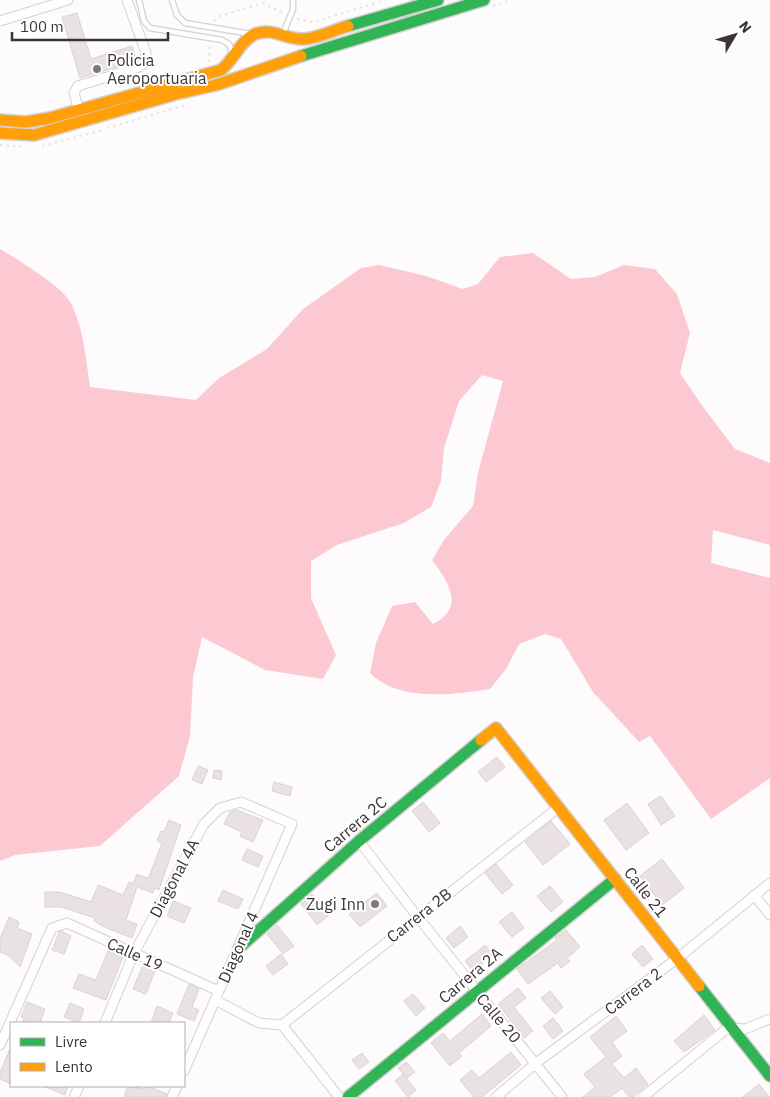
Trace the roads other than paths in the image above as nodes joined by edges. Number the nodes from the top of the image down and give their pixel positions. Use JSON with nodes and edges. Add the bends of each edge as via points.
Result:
{"nodes":[{"id":1,"x":68,"y":0,"type":"edge"},
{"id":2,"x":127,"y":0,"type":"edge"},
{"id":3,"x":139,"y":0,"type":"edge"},
{"id":4,"x":172,"y":0,"type":"edge"},
{"id":5,"x":293,"y":0,"type":"edge"},
{"id":6,"x":438,"y":0,"type":"edge"},
{"id":7,"x":484,"y":0,"type":"edge"},
{"id":8,"x":0,"y":21,"type":"edge"},
{"id":9,"x":254,"y":34,"type":"junction"},
{"id":10,"x":283,"y":35,"type":"junction"},
{"id":11,"x":298,"y":40,"type":"junction"},
{"id":12,"x":303,"y":55,"type":"junction"},
{"id":13,"x":233,"y":59,"type":"junction"},
{"id":14,"x":236,"y":78,"type":"junction"},
{"id":15,"x":77,"y":104,"type":"dead end"},
{"id":16,"x":0,"y":120,"type":"edge"},
{"id":17,"x":0,"y":133,"type":"edge"},
{"id":18,"x":496,"y":728,"type":"joint"},
{"id":19,"x":559,"y":807,"type":"junction"},
{"id":20,"x":292,"y":824,"type":"joint"},
{"id":21,"x":360,"y":841,"type":"junction"},
{"id":22,"x":615,"y":879,"type":"junction"},
{"id":23,"x":770,"y":883,"type":"edge"},
{"id":24,"x":754,"y":896,"type":"junction"},
{"id":25,"x":770,"y":915,"type":"edge"},
{"id":26,"x":417,"y":916,"type":"junction"},
{"id":27,"x":239,"y":948,"type":"junction"},
{"id":28,"x":134,"y":953,"type":"junction"},
{"id":29,"x":678,"y":958,"type":"junction"},
{"id":30,"x":219,"y":991,"type":"junction"},
{"id":31,"x":476,"y":991,"type":"junction"},
{"id":32,"x":214,"y":1000,"type":"junction"},
{"id":33,"x":770,"y":1019,"type":"edge"},
{"id":34,"x":10,"y":1022,"type":"edge"},
{"id":35,"x":10,"y":1022,"type":"edge"},
{"id":36,"x":105,"y":1022,"type":"edge"},
{"id":37,"x":282,"y":1024,"type":"junction"},
{"id":38,"x":732,"y":1028,"type":"junction"},
{"id":39,"x":0,"y":1045,"type":"edge"},
{"id":40,"x":536,"y":1064,"type":"junction"},
{"id":41,"x":185,"y":1068,"type":"edge"},
{"id":42,"x":770,"y":1076,"type":"edge"},
{"id":43,"x":339,"y":1097,"type":"edge"},
{"id":44,"x":348,"y":1097,"type":"edge"},
{"id":45,"x":496,"y":1097,"type":"edge"},
{"id":46,"x":562,"y":1097,"type":"edge"},
{"id":47,"x":643,"y":1097,"type":"edge"}],
"edges":[{"from":1,"to":8,"type":"street"},
{"from":2,"to":15,"type":"street","via":[[146,54],[145,62],[139,67],[78,86],[74,93]]},
{"from":3,"to":13,"type":"lane","via":[[144,21],[150,28],[222,40],[229,44]]},
{"from":4,"to":9,"type":"lane","via":[[177,15],[185,23]]},
{"from":5,"to":10,"type":"lane","via":[[293,10]]},
{"from":6,"to":11,"type":"street"},
{"from":7,"to":12,"type":"street"},
{"from":9,"to":10,"type":"street","via":[[269,32]]},
{"from":9,"to":13,"type":"street","via":[[240,46]]},
{"from":10,"to":11,"type":"street"},
{"from":11,"to":12,"type":"street"},
{"from":12,"to":14,"type":"street"},
{"from":13,"to":14,"type":"street"},
{"from":13,"to":16,"type":"street","via":[[221,70],[47,120],[21,123]]},
{"from":14,"to":17,"type":"street","via":[[48,132]]},
{"from":18,"to":19,"type":"street","name":"Calle 21"},
{"from":18,"to":21,"type":"street","name":"Carrera 2C"},
{"from":19,"to":22,"type":"street","name":"Calle 21"},
{"from":19,"to":26,"type":"street","name":"Carrera 2B"},
{"from":20,"to":27,"type":"street","name":"Diagonal 4"},
{"from":20,"to":28,"type":"street","name":"Diagonal 4A","via":[[241,802],[220,808],[204,824]]},
{"from":21,"to":26,"type":"street","name":"Calle 20"},
{"from":21,"to":27,"type":"street","name":"Carrera 2C"},
{"from":22,"to":29,"type":"street","name":"Calle 21"},
{"from":22,"to":31,"type":"street","name":"Carrera 2A"},
{"from":23,"to":24,"type":"street","name":"Carrera 2"},
{"from":24,"to":25,"type":"street"},
{"from":24,"to":29,"type":"street","name":"Carrera 2"},
{"from":26,"to":31,"type":"street","name":"Calle 20"},
{"from":26,"to":37,"type":"street","name":"Carrera 2B"},
{"from":27,"to":30,"type":"street","name":"Diagonal 4"},
{"from":28,"to":30,"type":"street","name":"Calle 19"},
{"from":28,"to":34,"type":"street","name":"Calle 19","via":[[67,923],[52,928]]},
{"from":28,"to":36,"type":"street","name":"Diagonal 4A"},
{"from":29,"to":38,"type":"street","name":"Calle 21"},
{"from":29,"to":40,"type":"street","name":"Carrera 2"},
{"from":30,"to":32,"type":"street","name":"Diagonal 4"},
{"from":31,"to":40,"type":"street","name":"Calle 20"},
{"from":31,"to":44,"type":"street","name":"Carrera 2A"},
{"from":32,"to":37,"type":"street","via":[[259,1023]]},
{"from":32,"to":41,"type":"street","name":"Diagonal 4"},
{"from":33,"to":38,"type":"street","via":[[745,1029]]},
{"from":35,"to":39,"type":"street","name":"Calle 19"},
{"from":37,"to":43,"type":"street"},
{"from":38,"to":42,"type":"street","name":"Calle 21"},
{"from":38,"to":47,"type":"street","via":[[725,1030]]},
{"from":40,"to":45,"type":"street","name":"Carrera 2"},
{"from":40,"to":46,"type":"street","name":"Calle 20"}]}
